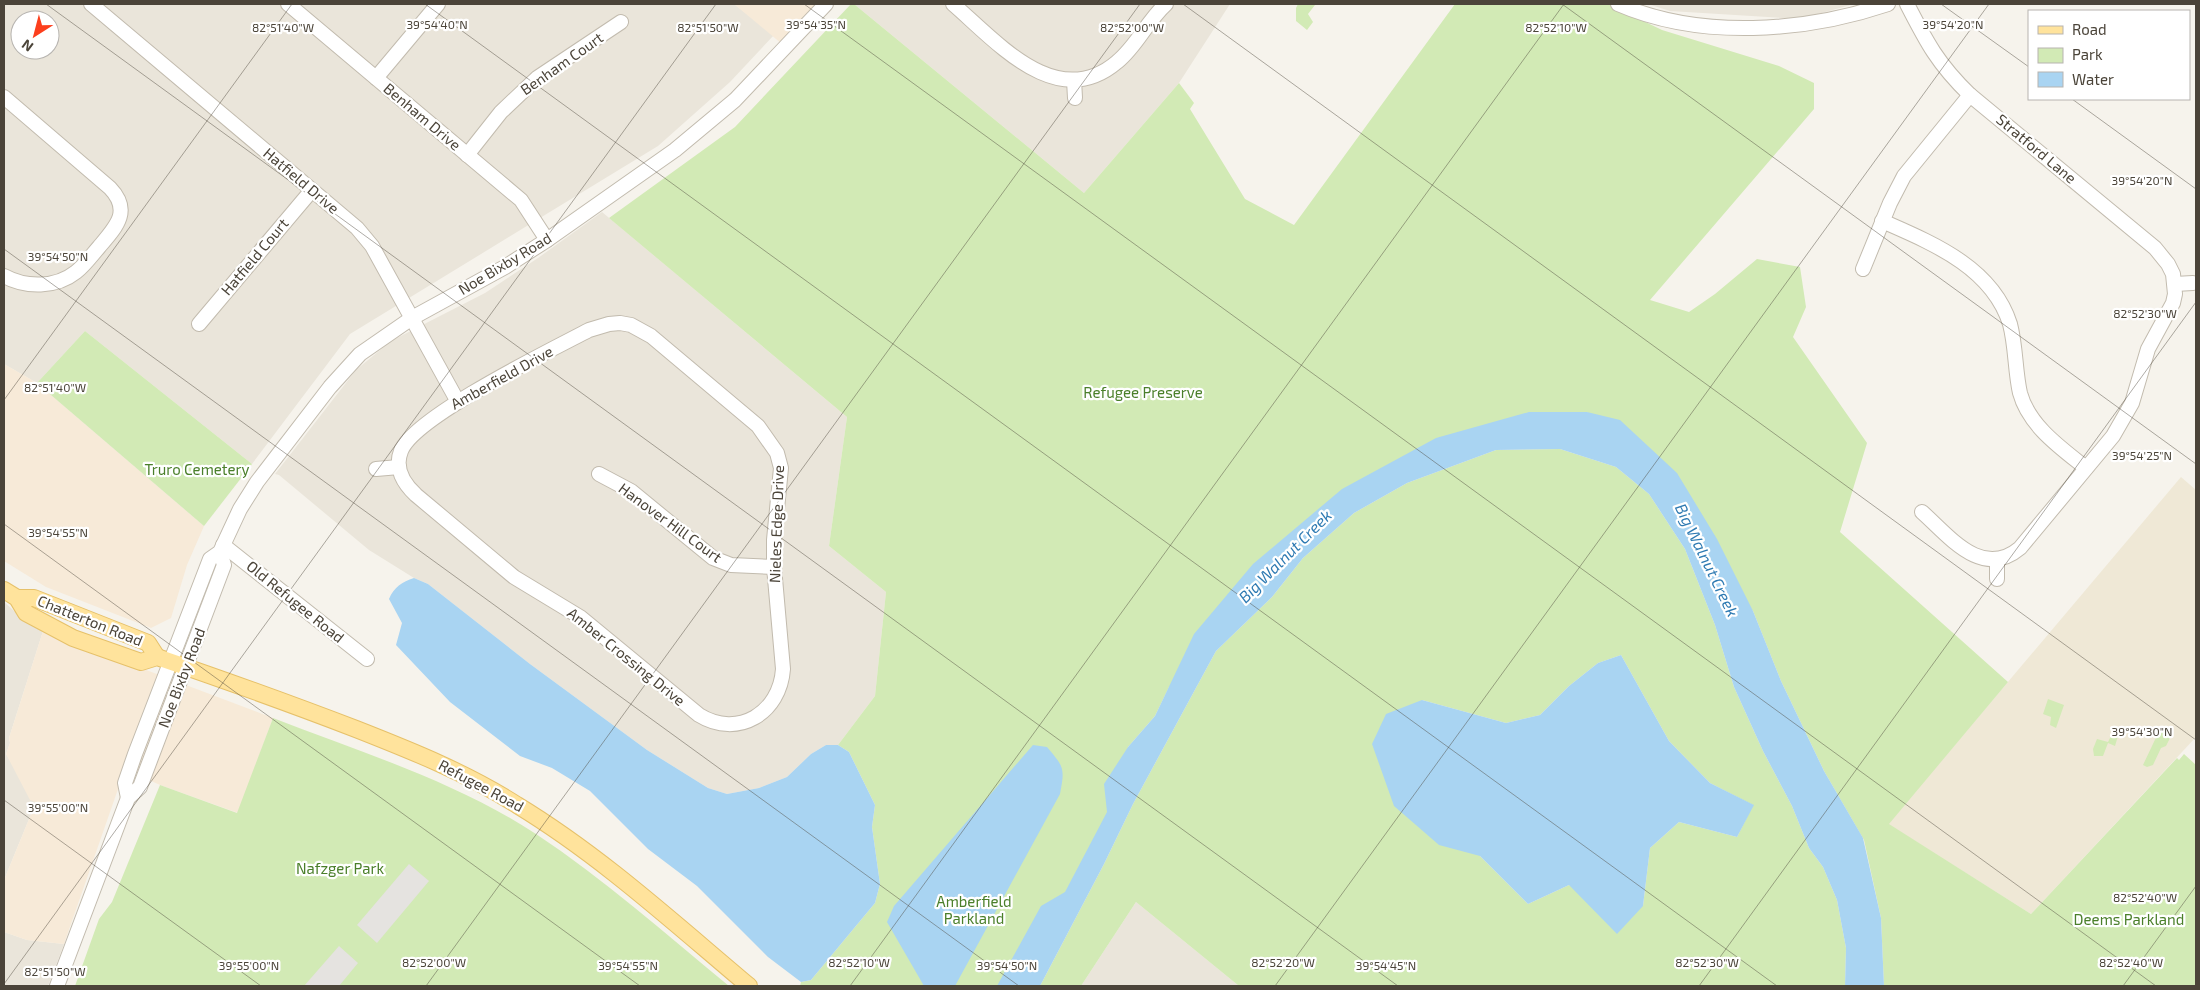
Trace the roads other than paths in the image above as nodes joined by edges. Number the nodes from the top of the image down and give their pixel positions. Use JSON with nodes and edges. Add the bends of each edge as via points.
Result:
{"nodes":[{"id":1,"x":91,"y":4,"type":"edge"},
{"id":2,"x":288,"y":4,"type":"edge"},
{"id":3,"x":438,"y":4,"type":"edge"},
{"id":4,"x":826,"y":4,"type":"edge"},
{"id":5,"x":953,"y":4,"type":"edge"},
{"id":6,"x":1166,"y":4,"type":"edge"},
{"id":7,"x":1618,"y":4,"type":"edge"},
{"id":8,"x":1888,"y":4,"type":"edge"},
{"id":9,"x":1907,"y":4,"type":"edge"},
{"id":10,"x":621,"y":22,"type":"dead end"},
{"id":11,"x":376,"y":78,"type":"junction"},
{"id":12,"x":1074,"y":80,"type":"junction"},
{"id":13,"x":1970,"y":95,"type":"junction"},
{"id":14,"x":4,"y":97,"type":"edge"},
{"id":15,"x":1076,"y":98,"type":"dead end"},
{"id":16,"x":467,"y":155,"type":"junction"},
{"id":17,"x":312,"y":190,"type":"junction"},
{"id":18,"x":1882,"y":221,"type":"junction"},
{"id":19,"x":547,"y":240,"type":"junction"},
{"id":20,"x":1863,"y":269,"type":"dead end"},
{"id":21,"x":4,"y":276,"type":"edge"},
{"id":22,"x":2193,"y":283,"type":"dead end"},
{"id":23,"x":2175,"y":284,"type":"junction"},
{"id":24,"x":412,"y":318,"type":"junction"},
{"id":25,"x":198,"y":324,"type":"dead end"},
{"id":26,"x":631,"y":325,"type":"joint"},
{"id":27,"x":458,"y":402,"type":"junction"},
{"id":28,"x":399,"y":468,"type":"junction"},
{"id":29,"x":2086,"y":468,"type":"junction"},
{"id":30,"x":376,"y":469,"type":"dead end"},
{"id":31,"x":599,"y":474,"type":"dead end"},
{"id":32,"x":1922,"y":512,"type":"dead end"},
{"id":33,"x":221,"y":549,"type":"junction"},
{"id":34,"x":1997,"y":560,"type":"junction"},
{"id":35,"x":774,"y":566,"type":"junction"},
{"id":36,"x":1997,"y":579,"type":"dead end"},
{"id":37,"x":10,"y":594,"type":"edge"},
{"id":38,"x":367,"y":659,"type":"dead end"},
{"id":39,"x":164,"y":660,"type":"junction"},
{"id":40,"x":187,"y":668,"type":"junction"},
{"id":41,"x":752,"y":719,"type":"joint"},
{"id":42,"x":128,"y":798,"type":"junction"},
{"id":43,"x":57,"y":986,"type":"edge"},
{"id":44,"x":749,"y":986,"type":"edge"}],
"edges":[{"from":1,"to":17,"type":"street","name":"Hatfield Drive"},
{"from":2,"to":11,"type":"street","name":"Benham Drive"},
{"from":3,"to":11,"type":"street"},
{"from":4,"to":19,"type":"street","name":"Noe Bixby Road","via":[[716,117],[676,150]]},
{"from":5,"to":12,"type":"street","via":[[1025,65],[1049,77]]},
{"from":6,"to":12,"type":"street","via":[[1118,62],[1089,78]]},
{"from":7,"to":8,"type":"street","via":[[1677,21],[1755,27],[1810,24]]},
{"from":9,"to":13,"type":"street","name":"Stratford Lane","via":[[1931,51]]},
{"from":10,"to":16,"type":"street","name":"Benham Court","via":[[537,78],[502,112]]},
{"from":11,"to":16,"type":"street","name":"Benham Drive"},
{"from":12,"to":15,"type":"street"},
{"from":13,"to":18,"type":"street","via":[[1904,176]]},
{"from":13,"to":23,"type":"street","name":"Stratford Lane","via":[[2155,248],[2168,264]]},
{"from":14,"to":21,"type":"street","via":[[110,188],[118,197],[120,208],[117,226],[76,273],[56,282],[25,284]]},
{"from":16,"to":19,"type":"street","name":"Benham Drive","via":[[521,200]]},
{"from":17,"to":24,"type":"street","name":"Hatfield Drive","via":[[372,246]]},
{"from":17,"to":25,"type":"street","name":"Hatfield Court"},
{"from":18,"to":20,"type":"street"},
{"from":18,"to":29,"type":"street","via":[[1944,250],[1975,271],[1989,286],[2010,324],[2020,393],[2027,409],[2047,435]]},
{"from":19,"to":24,"type":"street","name":"Noe Bixby Road"},
{"from":22,"to":23,"type":"street"},
{"from":23,"to":29,"type":"street","via":[[2173,303],[2148,349],[2128,411],[2113,436]]},
{"from":24,"to":27,"type":"street","name":"Hatfield Drive"},
{"from":24,"to":33,"type":"street","name":"Noe Bixby Road","via":[[367,348],[341,374],[246,497]]},
{"from":26,"to":27,"type":"street","name":"Amberfield Drive","via":[[609,324],[589,330]]},
{"from":26,"to":35,"type":"street","name":"Nieles Edge Drive","via":[[651,336],[758,426],[774,446],[781,468]]},
{"from":27,"to":28,"type":"street","name":"Amberfield Drive","via":[[424,425],[404,445]]},
{"from":28,"to":30,"type":"street"},
{"from":28,"to":41,"type":"street","name":"Amber Crossing Drive","via":[[406,486],[514,577],[580,617],[699,715],[722,724]]},
{"from":29,"to":34,"type":"street","via":[[2020,548]]},
{"from":31,"to":35,"type":"street","name":"Hanover Hill Court","via":[[631,491],[713,558],[731,565]]},
{"from":32,"to":34,"type":"street","via":[[1973,555]]},
{"from":33,"to":38,"type":"street","name":"Old Refugee Road"},
{"from":33,"to":39,"type":"street","name":"Noe Bixby Road","via":[[210,559]]},
{"from":33,"to":40,"type":"street","name":"Noe Bixby Road","via":[[224,565]]},
{"from":34,"to":36,"type":"street"},
{"from":35,"to":41,"type":"street","name":"Nieles Edge Drive","via":[[782,680],[767,708]]},
{"from":37,"to":39,"type":"main road","name":"Chatterton Road","via":[[34,598],[148,643]]},
{"from":39,"to":40,"type":"main road","name":"Refugee Road"},
{"from":39,"to":42,"type":"street","name":"Noe Bixby Road","via":[[125,783]]},
{"from":40,"to":42,"type":"street","name":"Noe Bixby Road","via":[[140,787]]},
{"from":40,"to":44,"type":"main road","name":"Refugee Road","via":[[400,746],[508,799],[611,871]]},
{"from":42,"to":43,"type":"street","name":"Noe Bixby Road"}]}
